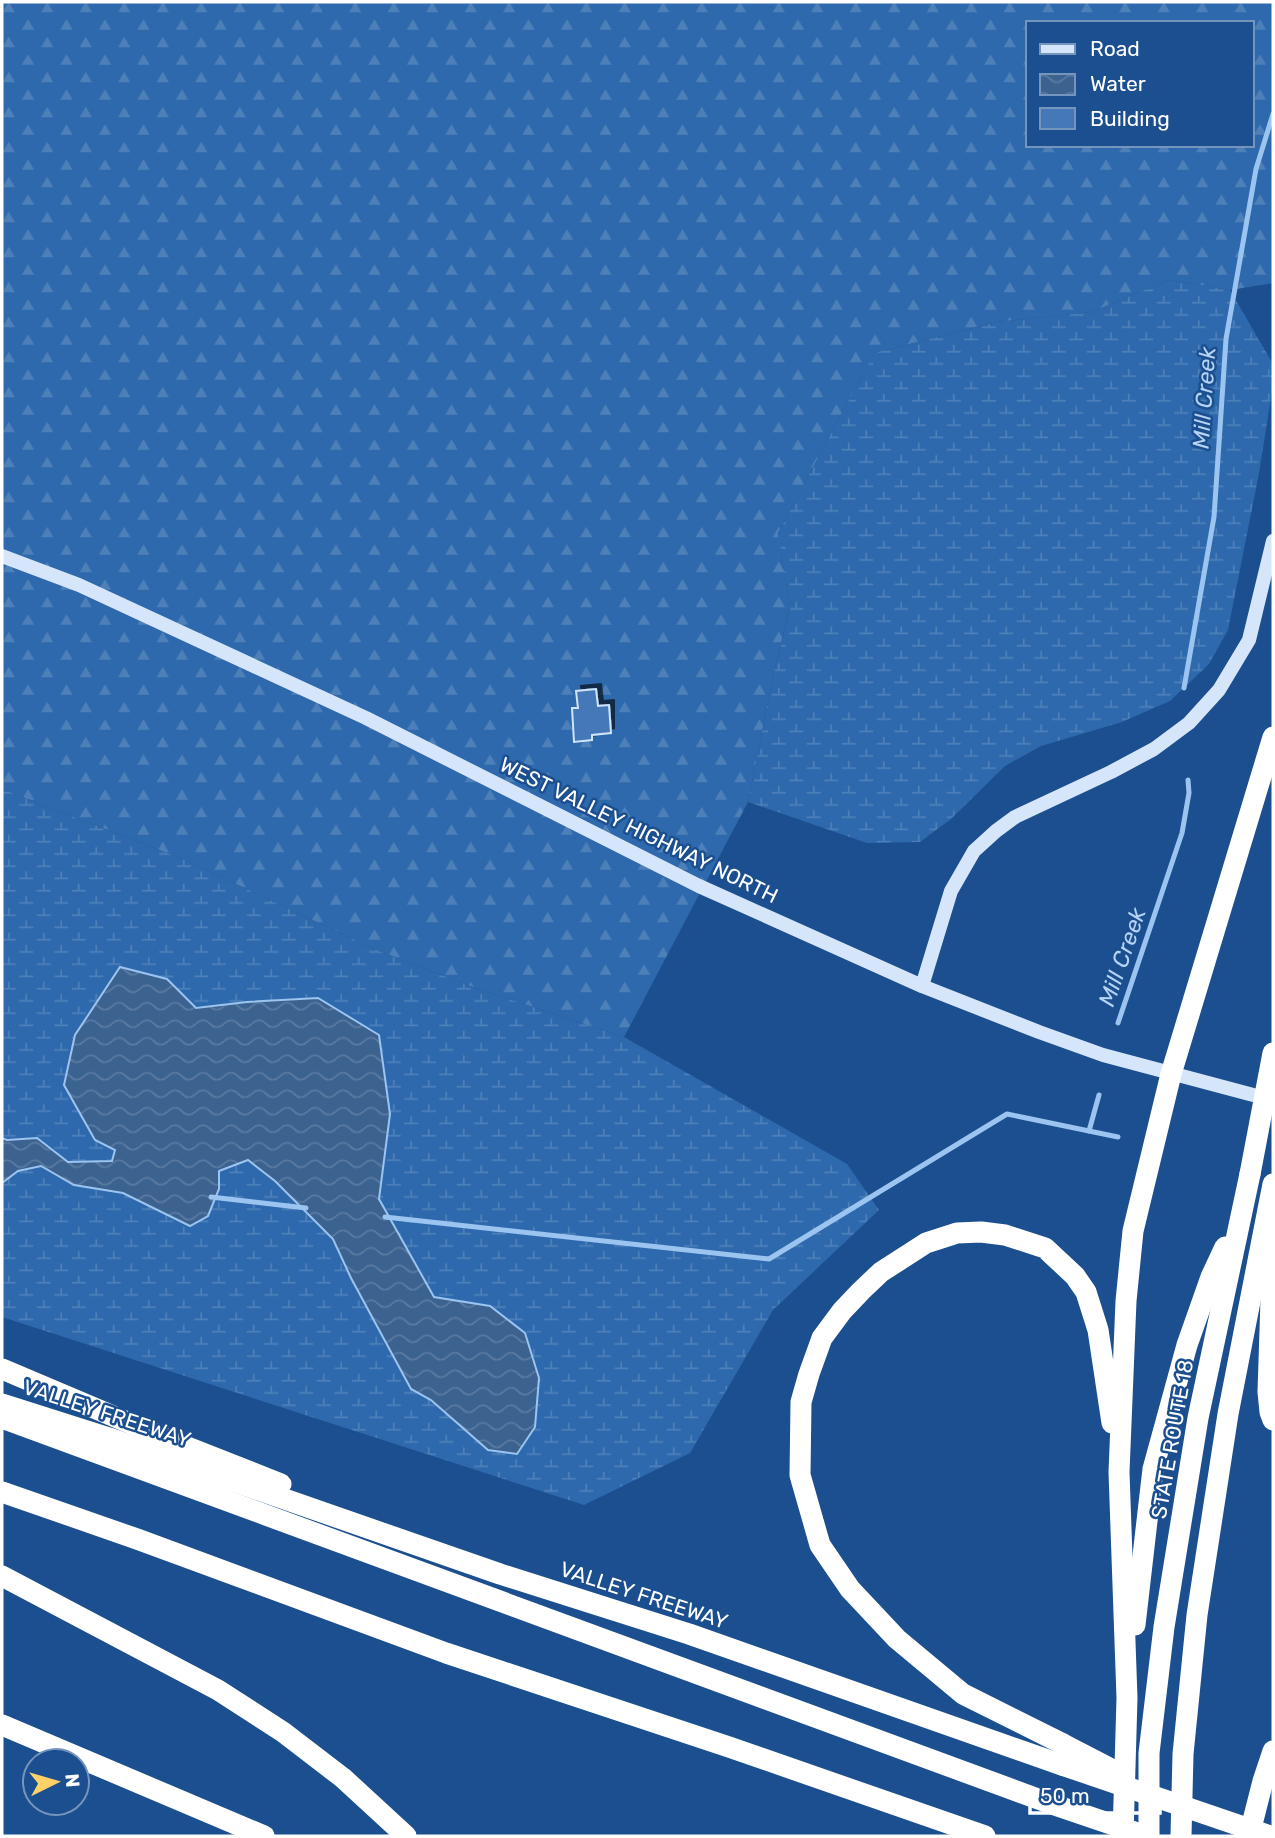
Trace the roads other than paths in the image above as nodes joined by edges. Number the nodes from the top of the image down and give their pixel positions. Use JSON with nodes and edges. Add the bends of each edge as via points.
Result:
{"nodes":[{"id":1,"x":1273,"y":541,"type":"edge"},
{"id":2,"x":2,"y":555,"type":"edge"},
{"id":3,"x":1273,"y":737,"type":"edge"},
{"id":4,"x":922,"y":986,"type":"junction"},
{"id":5,"x":1273,"y":1054,"type":"edge"},
{"id":6,"x":1171,"y":1074,"type":"junction"},
{"id":7,"x":1273,"y":1101,"type":"edge"},
{"id":8,"x":1273,"y":1184,"type":"edge"},
{"id":9,"x":1240,"y":1216,"type":"junction"},
{"id":10,"x":1273,"y":1236,"type":"edge"},
{"id":11,"x":2,"y":1369,"type":"edge"},
{"id":12,"x":2,"y":1404,"type":"edge"},
{"id":13,"x":2,"y":1418,"type":"edge"},
{"id":14,"x":1273,"y":1420,"type":"edge"},
{"id":15,"x":1119,"y":1472,"type":"junction"},
{"id":16,"x":2,"y":1492,"type":"edge"},
{"id":17,"x":500,"y":1574,"type":"junction"},
{"id":18,"x":2,"y":1576,"type":"edge"},
{"id":19,"x":1126,"y":1699,"type":"junction"},
{"id":20,"x":2,"y":1725,"type":"edge"},
{"id":21,"x":1273,"y":1751,"type":"edge"},
{"id":22,"x":1062,"y":1754,"type":"junction"},
{"id":23,"x":264,"y":1836,"type":"edge"},
{"id":24,"x":406,"y":1836,"type":"edge"},
{"id":25,"x":985,"y":1836,"type":"edge"},
{"id":26,"x":1123,"y":1836,"type":"edge"},
{"id":27,"x":1147,"y":1836,"type":"edge"},
{"id":28,"x":1181,"y":1836,"type":"edge"},
{"id":29,"x":1249,"y":1836,"type":"edge"},
{"id":30,"x":1270,"y":1836,"type":"edge"}],
"edges":[{"from":1,"to":4,"type":"main road","via":[[1249,640],[1219,690],[1189,723],[1154,748],[1015,817],[974,850],[951,891]]},
{"from":2,"to":4,"type":"main road","name":"WEST VALLEY HIGHWAY NORTH","via":[[79,585],[366,718],[699,886]]},
{"from":3,"to":6,"type":"highway"},
{"from":4,"to":6,"type":"main road","name":"WEST VALLEY HIGHWAY NORTH","via":[[1070,1044]]},
{"from":5,"to":9,"type":"highway","name":"STATE ROUTE 18","bridge":true},
{"from":6,"to":7,"type":"main road","name":"WEST VALLEY HIGHWAY NORTH"},
{"from":6,"to":15,"type":"highway","via":[[1133,1231]]},
{"from":8,"to":28,"type":"highway","via":[[1228,1415],[1197,1615],[1182,1754]]},
{"from":9,"to":19,"type":"highway","via":[[1191,1334],[1153,1469]]},
{"from":9,"to":27,"type":"highway","name":"STATE ROUTE 18","via":[[1198,1418],[1164,1627],[1149,1753]]},
{"from":10,"to":14,"type":"highway","via":[[1268,1392]]},
{"from":11,"to":17,"type":"highway"},
{"from":12,"to":17,"type":"highway","name":"VALLEY FREEWAY"},
{"from":13,"to":27,"type":"highway","bridge":true},
{"from":15,"to":19,"type":"highway"},
{"from":15,"to":22,"type":"highway","via":[[1098,1330],[1086,1292],[1045,1248],[981,1232],[957,1233],[926,1243],[881,1272],[822,1338],[801,1402],[800,1447],[800,1475],[820,1545],[850,1590],[897,1639],[954,1686]]},
{"from":16,"to":25,"type":"highway","via":[[446,1653]]},
{"from":17,"to":22,"type":"highway","name":"VALLEY FREEWAY"},
{"from":18,"to":24,"type":"highway","via":[[218,1690],[343,1778]]},
{"from":19,"to":26,"type":"highway"},
{"from":20,"to":23,"type":"highway"},
{"from":21,"to":29,"type":"highway"},
{"from":22,"to":30,"type":"highway","bridge":true,"via":[[1188,1809]]}]}
